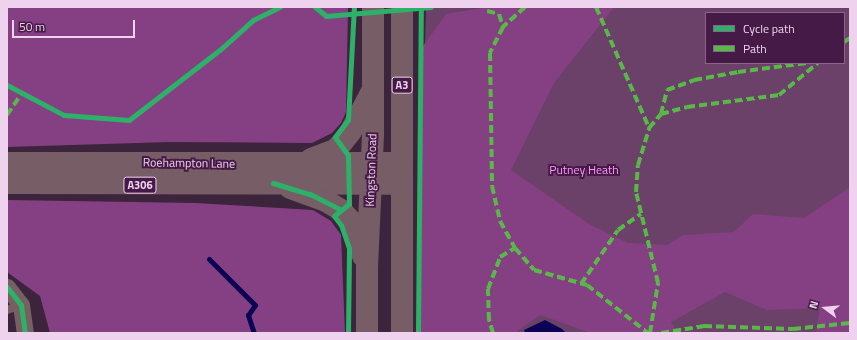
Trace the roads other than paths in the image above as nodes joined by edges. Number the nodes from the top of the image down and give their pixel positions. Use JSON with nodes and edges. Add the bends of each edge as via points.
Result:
{"nodes":[{"id":1,"x":373,"y":7,"type":"edge"},
{"id":2,"x":402,"y":7,"type":"edge"},
{"id":3,"x":372,"y":91,"type":"junction"},
{"id":4,"x":371,"y":162,"type":"junction"},
{"id":5,"x":7,"y":163,"type":"edge"},
{"id":6,"x":301,"y":165,"type":"junction"},
{"id":7,"x":401,"y":174,"type":"junction"},
{"id":8,"x":7,"y":183,"type":"edge"},
{"id":9,"x":273,"y":183,"type":"junction"},
{"id":10,"x":371,"y":184,"type":"junction"},
{"id":11,"x":366,"y":267,"type":"junction"},
{"id":12,"x":7,"y":287,"type":"edge"},
{"id":13,"x":14,"y":307,"type":"edge"},
{"id":14,"x":25,"y":333,"type":"edge"},
{"id":15,"x":367,"y":333,"type":"edge"},
{"id":16,"x":402,"y":333,"type":"edge"}],
"edges":[{"from":1,"to":3,"type":"highway","name":"Kingston Road"},
{"from":2,"to":7,"type":"highway","number":"A3"},
{"from":3,"to":4,"type":"highway","name":"Kingston Road"},
{"from":3,"to":6,"type":"highway","number":"A306","via":[[351,131],[341,144]]},
{"from":4,"to":6,"type":"highway","name":"Roehampton Lane","number":"A306"},
{"from":4,"to":7,"type":"highway","number":"A306"},
{"from":4,"to":10,"type":"highway","name":"Kingston Road"},
{"from":5,"to":6,"type":"highway","name":"Roehampton Lane","number":"A306"},
{"from":7,"to":10,"type":"highway","number":"A306"},
{"from":7,"to":16,"type":"highway","number":"A3"},
{"from":8,"to":9,"type":"highway","name":"Roehampton Lane","number":"A306","via":[[196,186]]},
{"from":9,"to":10,"type":"highway","name":"Roehampton Lane","number":"A306"},
{"from":9,"to":11,"type":"highway","number":"A306","via":[[310,194],[341,210],[351,221]]},
{"from":10,"to":11,"type":"highway","name":"Kingston Road"},
{"from":11,"to":15,"type":"highway","name":"Kingston Road"},
{"from":12,"to":13,"type":"street"},
{"from":13,"to":14,"type":"street"}]}
